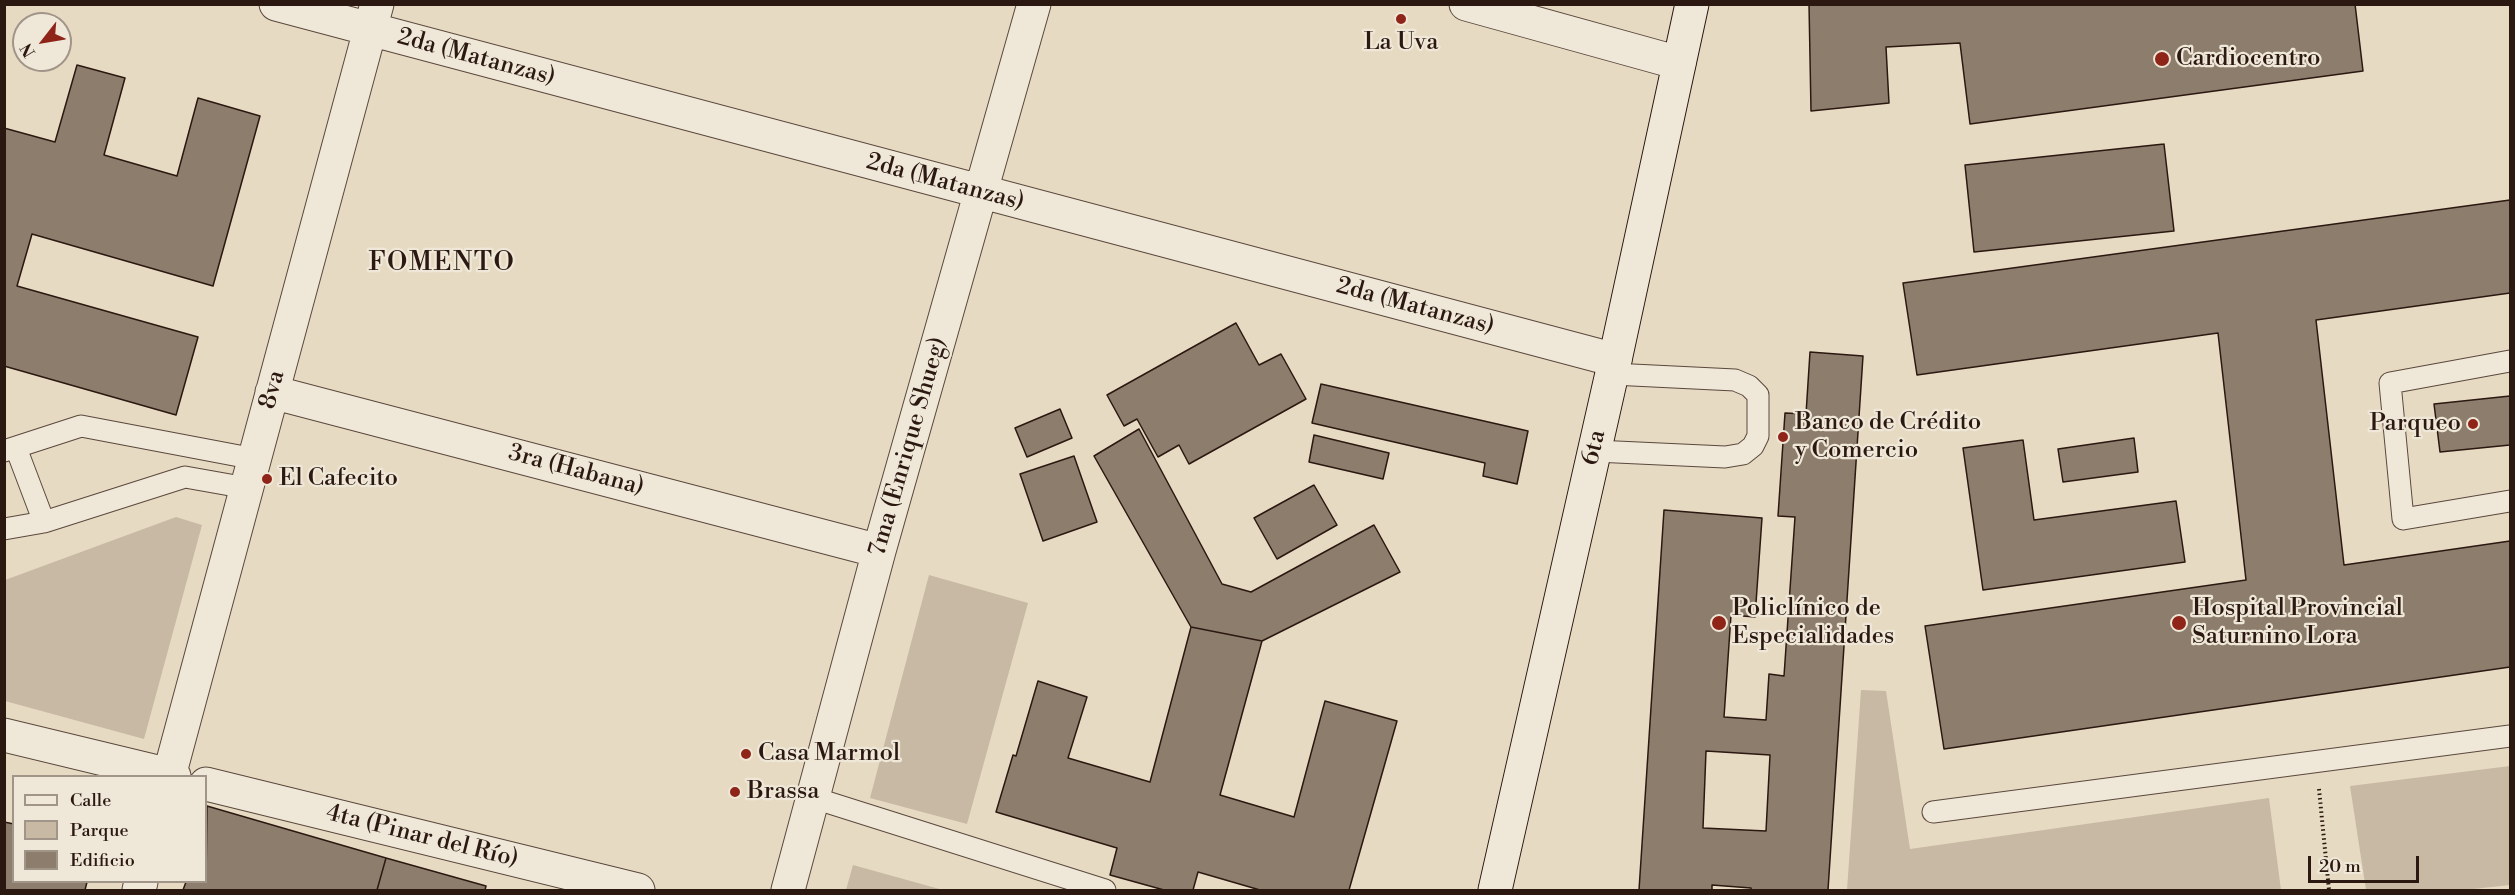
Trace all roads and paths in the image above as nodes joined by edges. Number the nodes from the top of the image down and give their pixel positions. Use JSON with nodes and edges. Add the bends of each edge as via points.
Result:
{"nodes":[{"id":1,"x":276,"y":4,"type":"edge"},
{"id":2,"x":1034,"y":4,"type":"edge"},
{"id":3,"x":1466,"y":4,"type":"edge"},
{"id":4,"x":1692,"y":4,"type":"edge"},
{"id":5,"x":374,"y":17,"type":"edge"},
{"id":6,"x":1679,"y":63,"type":"junction"},
{"id":7,"x":982,"y":192,"type":"junction"},
{"id":8,"x":2511,"y":361,"type":"edge"},
{"id":9,"x":1613,"y":367,"type":"junction"},
{"id":10,"x":272,"y":392,"type":"junction"},
{"id":11,"x":10,"y":449,"type":"edge"},
{"id":12,"x":1594,"y":451,"type":"junction"},
{"id":13,"x":251,"y":473,"type":"junction"},
{"id":14,"x":2511,"y":501,"type":"edge"},
{"id":15,"x":44,"y":522,"type":"junction"},
{"id":16,"x":4,"y":529,"type":"edge"},
{"id":17,"x":879,"y":551,"type":"junction"},
{"id":18,"x":4,"y":735,"type":"edge"},
{"id":19,"x":2511,"y":736,"type":"edge"},
{"id":20,"x":2316,"y":762,"type":"junction"},
{"id":21,"x":167,"y":775,"type":"edge"},
{"id":22,"x":171,"y":775,"type":"edge"},
{"id":23,"x":207,"y":784,"type":"edge"},
{"id":24,"x":814,"y":798,"type":"junction"},
{"id":25,"x":1933,"y":812,"type":"dead end"},
{"id":26,"x":638,"y":891,"type":"edge"},
{"id":27,"x":788,"y":891,"type":"edge"},
{"id":28,"x":1105,"y":891,"type":"edge"},
{"id":29,"x":1495,"y":891,"type":"edge"},
{"id":30,"x":2329,"y":891,"type":"edge"}],
"edges":[{"from":1,"to":5,"type":"street","name":"2da (Matanzas)"},
{"from":2,"to":7,"type":"street","name":"7ma (Enrique Shueg)"},
{"from":3,"to":6,"type":"street"},
{"from":4,"to":6,"type":"street","name":"6ta"},
{"from":5,"to":7,"type":"street","name":"2da (Matanzas)"},
{"from":5,"to":10,"type":"street","name":"8va"},
{"from":6,"to":9,"type":"street","name":"6ta"},
{"from":7,"to":9,"type":"street","name":"2da (Matanzas)"},
{"from":7,"to":17,"type":"street","name":"7ma (Enrique Shueg)"},
{"from":8,"to":14,"type":"lane","via":[[2390,383],[2403,519]]},
{"from":9,"to":12,"type":"street","name":"6ta"},
{"from":9,"to":12,"type":"lane","via":[[1735,380],[1749,386],[1758,395],[1758,436],[1743,454],[1725,457]]},
{"from":10,"to":13,"type":"street","name":"8va"},
{"from":10,"to":17,"type":"street","name":"3ra (Habana)"},
{"from":11,"to":13,"type":"lane","via":[[81,426]]},
{"from":11,"to":15,"type":"lane"},
{"from":12,"to":29,"type":"street","name":"6ta"},
{"from":13,"to":15,"type":"lane","via":[[185,477]]},
{"from":13,"to":22,"type":"street","name":"8va"},
{"from":15,"to":16,"type":"lane"},
{"from":17,"to":24,"type":"street","name":"7ma (Enrique Shueg)"},
{"from":18,"to":21,"type":"street"},
{"from":19,"to":20,"type":"lane"},
{"from":20,"to":25,"type":"lane"},
{"from":20,"to":30,"type":"path"},
{"from":23,"to":26,"type":"street","name":"4ta (Pinar del Río)"},
{"from":24,"to":27,"type":"street","name":"7ma (Enrique Shueg)"},
{"from":24,"to":28,"type":"lane"}]}
